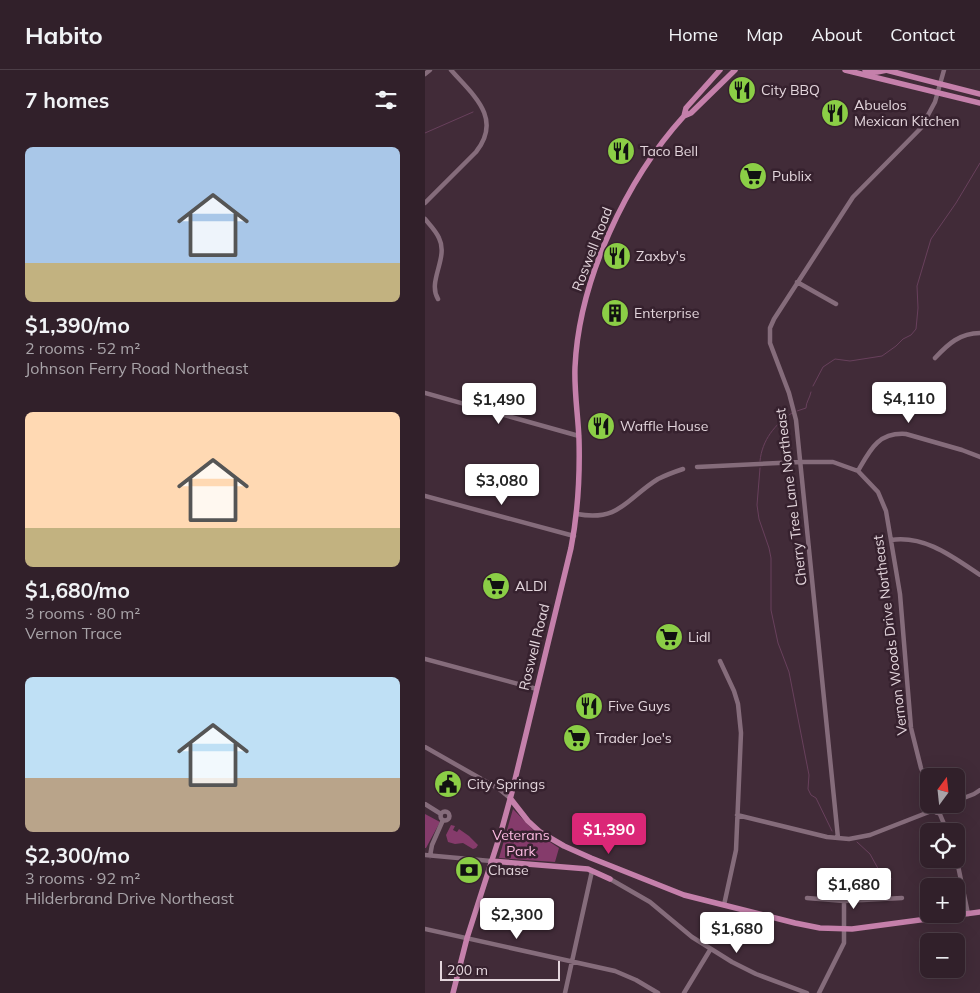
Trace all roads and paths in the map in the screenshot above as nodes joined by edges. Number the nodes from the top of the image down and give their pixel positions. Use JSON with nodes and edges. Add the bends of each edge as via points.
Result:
{"nodes":[{"id":1,"x":430,"y":70,"type":"edge"},
{"id":2,"x":451,"y":70,"type":"edge"},
{"id":3,"x":721,"y":70,"type":"edge"},
{"id":4,"x":735,"y":70,"type":"edge"},
{"id":5,"x":845,"y":70,"type":"edge"},
{"id":6,"x":865,"y":70,"type":"edge"},
{"id":7,"x":886,"y":70,"type":"edge"},
{"id":8,"x":944,"y":70,"type":"edge"},
{"id":9,"x":425,"y":74,"type":"edge"},
{"id":10,"x":941,"y":84,"type":"junction"},
{"id":11,"x":937,"y":92,"type":"junction"},
{"id":12,"x":980,"y":94,"type":"edge"},
{"id":13,"x":980,"y":103,"type":"edge"},
{"id":14,"x":683,"y":116,"type":"junction"},
{"id":15,"x":425,"y":203,"type":"edge"},
{"id":16,"x":425,"y":219,"type":"edge"},
{"id":17,"x":797,"y":282,"type":"junction"},
{"id":18,"x":438,"y":299,"type":"dead end"},
{"id":19,"x":836,"y":304,"type":"dead end"},
{"id":20,"x":980,"y":333,"type":"edge"},
{"id":21,"x":935,"y":358,"type":"dead end"},
{"id":22,"x":425,"y":392,"type":"edge"},
{"id":23,"x":579,"y":436,"type":"junction"},
{"id":24,"x":980,"y":457,"type":"edge"},
{"id":25,"x":800,"y":462,"type":"junction"},
{"id":26,"x":697,"y":467,"type":"dead end"},
{"id":27,"x":683,"y":469,"type":"dead end"},
{"id":28,"x":858,"y":471,"type":"junction"},
{"id":29,"x":425,"y":496,"type":"edge"},
{"id":30,"x":577,"y":514,"type":"junction"},
{"id":31,"x":574,"y":536,"type":"junction"},
{"id":32,"x":891,"y":540,"type":"junction"},
{"id":33,"x":980,"y":575,"type":"edge"},
{"id":34,"x":425,"y":659,"type":"edge"},
{"id":35,"x":720,"y":661,"type":"dead end"},
{"id":36,"x":537,"y":689,"type":"junction"},
{"id":37,"x":425,"y":747,"type":"edge"},
{"id":38,"x":922,"y":768,"type":"edge"},
{"id":39,"x":980,"y":790,"type":"edge"},
{"id":40,"x":510,"y":798,"type":"junction"},
{"id":41,"x":965,"y":798,"type":"edge"},
{"id":42,"x":425,"y":804,"type":"edge"},
{"id":43,"x":923,"y":813,"type":"edge"},
{"id":44,"x":441,"y":814,"type":"junction"},
{"id":45,"x":737,"y":815,"type":"junction"},
{"id":46,"x":443,"y":820,"type":"junction"},
{"id":47,"x":839,"y":838,"type":"junction"},
{"id":48,"x":427,"y":855,"type":"edge"},
{"id":49,"x":491,"y":861,"type":"junction"},
{"id":50,"x":958,"y":868,"type":"edge"},
{"id":51,"x":592,"y":871,"type":"junction"},
{"id":52,"x":609,"y":879,"type":"joint"},
{"id":53,"x":807,"y":898,"type":"dead end"},
{"id":54,"x":902,"y":898,"type":"dead end"},
{"id":55,"x":844,"y":901,"type":"junction"},
{"id":56,"x":724,"y":906,"type":"junction"},
{"id":57,"x":980,"y":912,"type":"edge"},
{"id":58,"x":968,"y":914,"type":"junction"},
{"id":59,"x":425,"y":929,"type":"edge"},
{"id":60,"x":845,"y":929,"type":"junction"},
{"id":61,"x":467,"y":938,"type":"junction"},
{"id":62,"x":710,"y":950,"type":"junction"},
{"id":63,"x":572,"y":962,"type":"junction"},
{"id":64,"x":453,"y":993,"type":"edge"},
{"id":65,"x":565,"y":993,"type":"edge"},
{"id":66,"x":658,"y":993,"type":"edge"},
{"id":67,"x":684,"y":993,"type":"edge"},
{"id":68,"x":807,"y":993,"type":"edge"},
{"id":69,"x":819,"y":993,"type":"edge"}],
"edges":[{"from":1,"to":9,"type":"street"},
{"from":2,"to":15,"type":"street","via":[[481,105],[486,118],[486,132],[476,152]]},
{"from":3,"to":14,"type":"main road","name":"Roswell Road","via":[[685,108]]},
{"from":4,"to":14,"type":"main road","name":"Roswell Road","via":[[691,113]]},
{"from":5,"to":11,"type":"main road"},
{"from":6,"to":7,"type":"main road"},
{"from":7,"to":10,"type":"main road"},
{"from":8,"to":10,"type":"street","name":"Cherry Tree Lane Northeast"},
{"from":10,"to":11,"type":"street","name":"Cherry Tree Lane Northeast"},
{"from":10,"to":12,"type":"main road"},
{"from":11,"to":13,"type":"main road"},
{"from":11,"to":17,"type":"street","name":"Cherry Tree Lane Northeast","via":[[921,128],[853,197]]},
{"from":14,"to":23,"type":"main road","name":"Roswell Road","via":[[651,157],[623,203],[588,292],[576,356]]},
{"from":16,"to":18,"type":"street","via":[[441,243],[442,257],[434,288]]},
{"from":17,"to":19,"type":"street"},
{"from":17,"to":25,"type":"street","name":"Cherry Tree Lane Northeast","via":[[774,319],[769,337],[793,406]]},
{"from":20,"to":21,"type":"street","via":[[967,334],[950,342]]},
{"from":22,"to":23,"type":"street"},
{"from":23,"to":30,"type":"main road","name":"Roswell Road"},
{"from":24,"to":28,"type":"street","via":[[899,433],[875,444]]},
{"from":25,"to":26,"type":"street","name":"Vernon Woods Drive Northeast"},
{"from":25,"to":28,"type":"street","name":"Vernon Woods Drive Northeast","via":[[833,462]]},
{"from":25,"to":47,"type":"street","name":"Cherry Tree Lane Northeast"},
{"from":27,"to":30,"type":"street","via":[[657,480],[615,512],[594,516]]},
{"from":28,"to":32,"type":"street","name":"Vernon Woods Drive Northeast","via":[[881,498]]},
{"from":29,"to":31,"type":"street"},
{"from":30,"to":31,"type":"main road","name":"Roswell Road"},
{"from":31,"to":36,"type":"main road","name":"Roswell Road"},
{"from":32,"to":33,"type":"street","via":[[922,541]]},
{"from":32,"to":38,"type":"street","name":"Vernon Woods Drive Northeast","via":[[900,594],[911,728]]},
{"from":34,"to":36,"type":"street"},
{"from":35,"to":45,"type":"street","via":[[734,691],[740,717]]},
{"from":36,"to":40,"type":"main road","name":"Roswell Road"},
{"from":37,"to":40,"type":"street"},
{"from":39,"to":41,"type":"street"},
{"from":40,"to":49,"type":"main road","name":"Roswell Road"},
{"from":40,"to":56,"type":"main road","via":[[534,827],[564,846],[684,895]]},
{"from":42,"to":44,"type":"street"},
{"from":43,"to":47,"type":"street","via":[[870,835]]},
{"from":44,"to":46,"type":"street"},
{"from":44,"to":46,"type":"street","via":[[447,812],[449,815],[449,819]]},
{"from":45,"to":47,"type":"street"},
{"from":45,"to":56,"type":"street","via":[[735,860]]},
{"from":46,"to":48,"type":"street"},
{"from":48,"to":49,"type":"street"},
{"from":49,"to":51,"type":"main road"},
{"from":49,"to":61,"type":"main road","name":"Roswell Road"},
{"from":50,"to":58,"type":"street"},
{"from":51,"to":52,"type":"main road"},
{"from":51,"to":63,"type":"street"},
{"from":52,"to":62,"type":"street","via":[[650,902]]},
{"from":53,"to":55,"type":"street"},
{"from":54,"to":55,"type":"street"},
{"from":55,"to":60,"type":"street"},
{"from":56,"to":60,"type":"main road","via":[[805,925]]},
{"from":57,"to":58,"type":"main road"},
{"from":58,"to":60,"type":"main road"},
{"from":59,"to":61,"type":"street"},
{"from":60,"to":69,"type":"street","via":[[844,943]]},
{"from":61,"to":63,"type":"street"},
{"from":61,"to":64,"type":"main road","name":"Roswell Road"},
{"from":62,"to":67,"type":"street"},
{"from":62,"to":68,"type":"street","via":[[756,974]]},
{"from":63,"to":65,"type":"street"},
{"from":63,"to":66,"type":"street","via":[[626,975]]}]}
